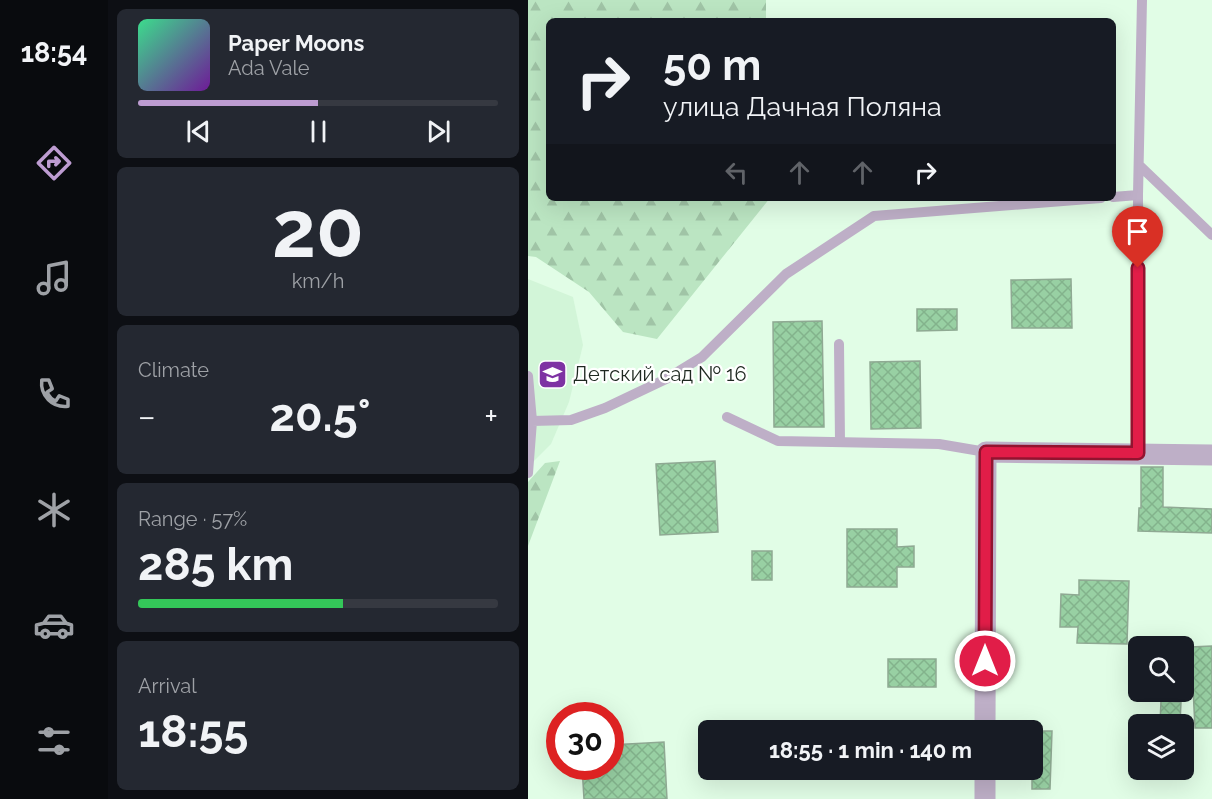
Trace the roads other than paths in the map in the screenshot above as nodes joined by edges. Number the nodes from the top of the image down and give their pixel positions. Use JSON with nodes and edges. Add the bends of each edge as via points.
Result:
{"nodes":[{"id":1,"x":1142,"y":0,"type":"edge"},
{"id":2,"x":1138,"y":165,"type":"junction"},
{"id":3,"x":1138,"y":195,"type":"junction"},
{"id":4,"x":1116,"y":197,"type":"edge"},
{"id":5,"x":1063,"y":201,"type":"edge"},
{"id":6,"x":1212,"y":236,"type":"edge"},
{"id":7,"x":839,"y":344,"type":"dead end"},
{"id":8,"x":528,"y":376,"type":"edge"},
{"id":9,"x":727,"y":417,"type":"dead end"},
{"id":10,"x":530,"y":421,"type":"edge"},
{"id":11,"x":840,"y":442,"type":"junction"},
{"id":12,"x":986,"y":452,"type":"junction"},
{"id":13,"x":1138,"y":453,"type":"junction"},
{"id":14,"x":1212,"y":455,"type":"edge"},
{"id":15,"x":528,"y":473,"type":"edge"},
{"id":16,"x":985,"y":720,"type":"edge"},
{"id":17,"x":985,"y":780,"type":"edge"},
{"id":18,"x":985,"y":799,"type":"edge"}],
"edges":[{"from":1,"to":2,"type":"lane"},
{"from":2,"to":3,"type":"lane"},
{"from":2,"to":6,"type":"lane"},
{"from":3,"to":4,"type":"lane"},
{"from":3,"to":13,"type":"lane"},
{"from":5,"to":10,"type":"lane","via":[[874,216],[786,274],[702,357],[666,379],[571,420]]},
{"from":7,"to":11,"type":"lane"},
{"from":8,"to":10,"type":"lane"},
{"from":9,"to":11,"type":"lane","via":[[778,441]]},
{"from":10,"to":15,"type":"lane"},
{"from":11,"to":12,"type":"lane","via":[[939,444]]},
{"from":12,"to":13,"type":"street"},
{"from":12,"to":16,"type":"street"},
{"from":13,"to":14,"type":"street"},
{"from":17,"to":18,"type":"street"}]}
